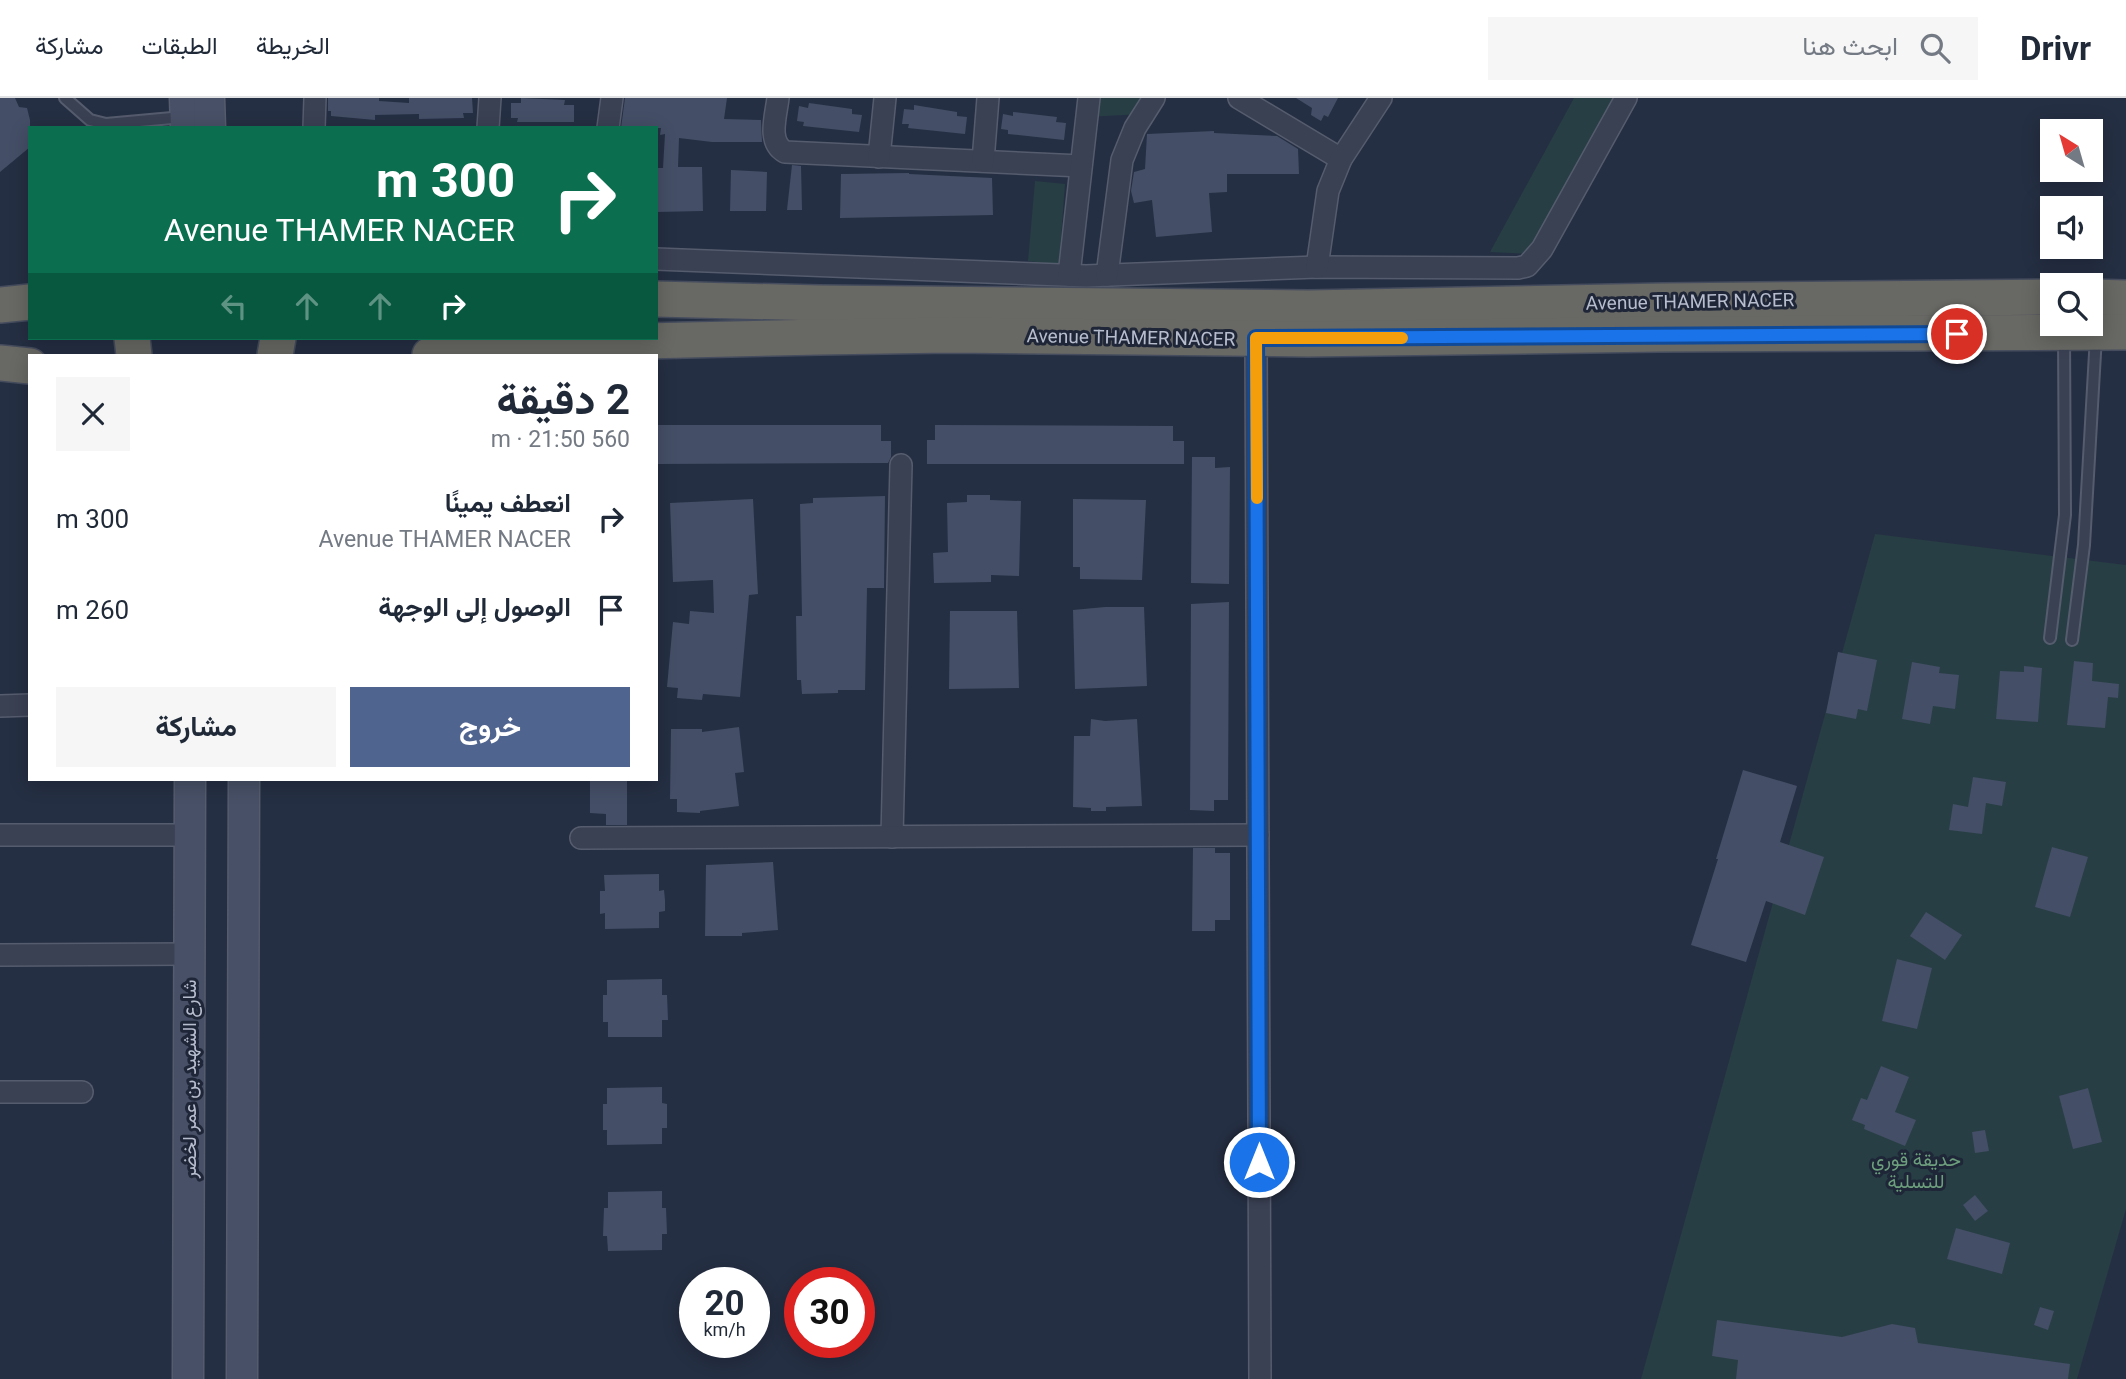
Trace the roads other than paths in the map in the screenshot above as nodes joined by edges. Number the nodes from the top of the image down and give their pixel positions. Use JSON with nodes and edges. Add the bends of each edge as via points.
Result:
{"nodes":[{"id":1,"x":65,"y":98,"type":"edge"},
{"id":2,"x":209,"y":98,"type":"edge"},
{"id":3,"x":315,"y":98,"type":"edge"},
{"id":4,"x":490,"y":98,"type":"edge"},
{"id":5,"x":612,"y":98,"type":"edge"},
{"id":6,"x":778,"y":98,"type":"edge"},
{"id":7,"x":885,"y":98,"type":"edge"},
{"id":8,"x":988,"y":98,"type":"edge"},
{"id":9,"x":1089,"y":98,"type":"edge"},
{"id":10,"x":1154,"y":98,"type":"edge"},
{"id":11,"x":1240,"y":98,"type":"edge"},
{"id":12,"x":1381,"y":98,"type":"edge"},
{"id":13,"x":1626,"y":98,"type":"edge"},
{"id":14,"x":192,"y":117,"type":"edge"},
{"id":15,"x":314,"y":126,"type":"edge"},
{"id":16,"x":488,"y":126,"type":"edge"},
{"id":17,"x":608,"y":126,"type":"edge"},
{"id":18,"x":879,"y":157,"type":"junction"},
{"id":19,"x":1341,"y":159,"type":"junction"},
{"id":20,"x":984,"y":161,"type":"junction"},
{"id":21,"x":1081,"y":166,"type":"junction"},
{"id":22,"x":658,"y":259,"type":"edge"},
{"id":23,"x":1317,"y":267,"type":"junction"},
{"id":24,"x":1069,"y":275,"type":"junction"},
{"id":25,"x":1107,"y":275,"type":"junction"},
{"id":26,"x":2040,"y":297,"type":"edge"},
{"id":27,"x":2103,"y":297,"type":"edge"},
{"id":28,"x":2126,"y":298,"type":"edge"},
{"id":29,"x":658,"y":299,"type":"edge"},
{"id":30,"x":28,"y":302,"type":"edge"},
{"id":31,"x":0,"y":305,"type":"edge"},
{"id":32,"x":2040,"y":332,"type":"edge"},
{"id":33,"x":2095,"y":336,"type":"edge"},
{"id":34,"x":2096,"y":336,"type":"edge"},
{"id":35,"x":1256,"y":338,"type":"junction"},
{"id":36,"x":440,"y":354,"type":"edge"},
{"id":37,"x":0,"y":363,"type":"edge"},
{"id":38,"x":28,"y":366,"type":"edge"},
{"id":39,"x":901,"y":465,"type":"dead end"},
{"id":40,"x":2050,"y":638,"type":"dead end"},
{"id":41,"x":2071,"y":640,"type":"dead end"},
{"id":42,"x":28,"y":705,"type":"edge"},
{"id":43,"x":0,"y":706,"type":"edge"},
{"id":44,"x":190,"y":781,"type":"edge"},
{"id":45,"x":244,"y":781,"type":"edge"},
{"id":46,"x":0,"y":835,"type":"edge"},
{"id":47,"x":190,"y":835,"type":"junction"},
{"id":48,"x":1258,"y":835,"type":"junction"},
{"id":49,"x":892,"y":837,"type":"junction"},
{"id":50,"x":581,"y":838,"type":"dead end"},
{"id":51,"x":189,"y":954,"type":"junction"},
{"id":52,"x":0,"y":955,"type":"edge"},
{"id":53,"x":0,"y":1092,"type":"edge"},
{"id":54,"x":82,"y":1092,"type":"dead end"},
{"id":55,"x":188,"y":1379,"type":"edge"},
{"id":56,"x":242,"y":1379,"type":"edge"},
{"id":57,"x":1260,"y":1379,"type":"edge"}],
"edges":[{"from":1,"to":14,"type":"lane","via":[[90,120],[106,124]]},
{"from":2,"to":14,"type":"main road"},
{"from":3,"to":15,"type":"street"},
{"from":4,"to":16,"type":"street"},
{"from":5,"to":17,"type":"street"},
{"from":6,"to":18,"type":"street","via":[[774,137],[778,148]]},
{"from":7,"to":18,"type":"street"},
{"from":8,"to":20,"type":"street"},
{"from":9,"to":21,"type":"street"},
{"from":10,"to":25,"type":"street","via":[[1122,160]]},
{"from":11,"to":19,"type":"street"},
{"from":12,"to":19,"type":"street"},
{"from":13,"to":23,"type":"street","via":[[1542,249],[1527,266]]},
{"from":18,"to":20,"type":"street"},
{"from":19,"to":23,"type":"street","via":[[1328,191]]},
{"from":20,"to":21,"type":"street"},
{"from":21,"to":24,"type":"street"},
{"from":22,"to":24,"type":"street"},
{"from":23,"to":25,"type":"street"},
{"from":24,"to":25,"type":"street"},
{"from":26,"to":29,"type":"highway","name":"Avenue THAMER NACER","via":[[1310,308]]},
{"from":27,"to":28,"type":"highway"},
{"from":30,"to":31,"type":"highway"},
{"from":32,"to":35,"type":"highway","name":"Avenue THAMER NACER"},
{"from":33,"to":40,"type":"lane"},
{"from":34,"to":41,"type":"lane","via":[[2084,545]]},
{"from":35,"to":36,"type":"highway","name":"Avenue THAMER NACER","via":[[950,335],[669,340],[544,344]]},
{"from":35,"to":48,"type":"street"},
{"from":37,"to":38,"type":"highway"},
{"from":39,"to":49,"type":"street"},
{"from":42,"to":43,"type":"street"},
{"from":44,"to":47,"type":"main road","name":"شارع الشهيد بن عمر لخضر"},
{"from":45,"to":56,"type":"main road"},
{"from":46,"to":47,"type":"street"},
{"from":47,"to":51,"type":"main road","name":"شارع الشهيد بن عمر لخضر"},
{"from":48,"to":49,"type":"street"},
{"from":48,"to":57,"type":"street"},
{"from":49,"to":50,"type":"street"},
{"from":51,"to":52,"type":"street"},
{"from":51,"to":55,"type":"main road","name":"شارع الشهيد بن عمر لخضر"},
{"from":53,"to":54,"type":"street"}]}
